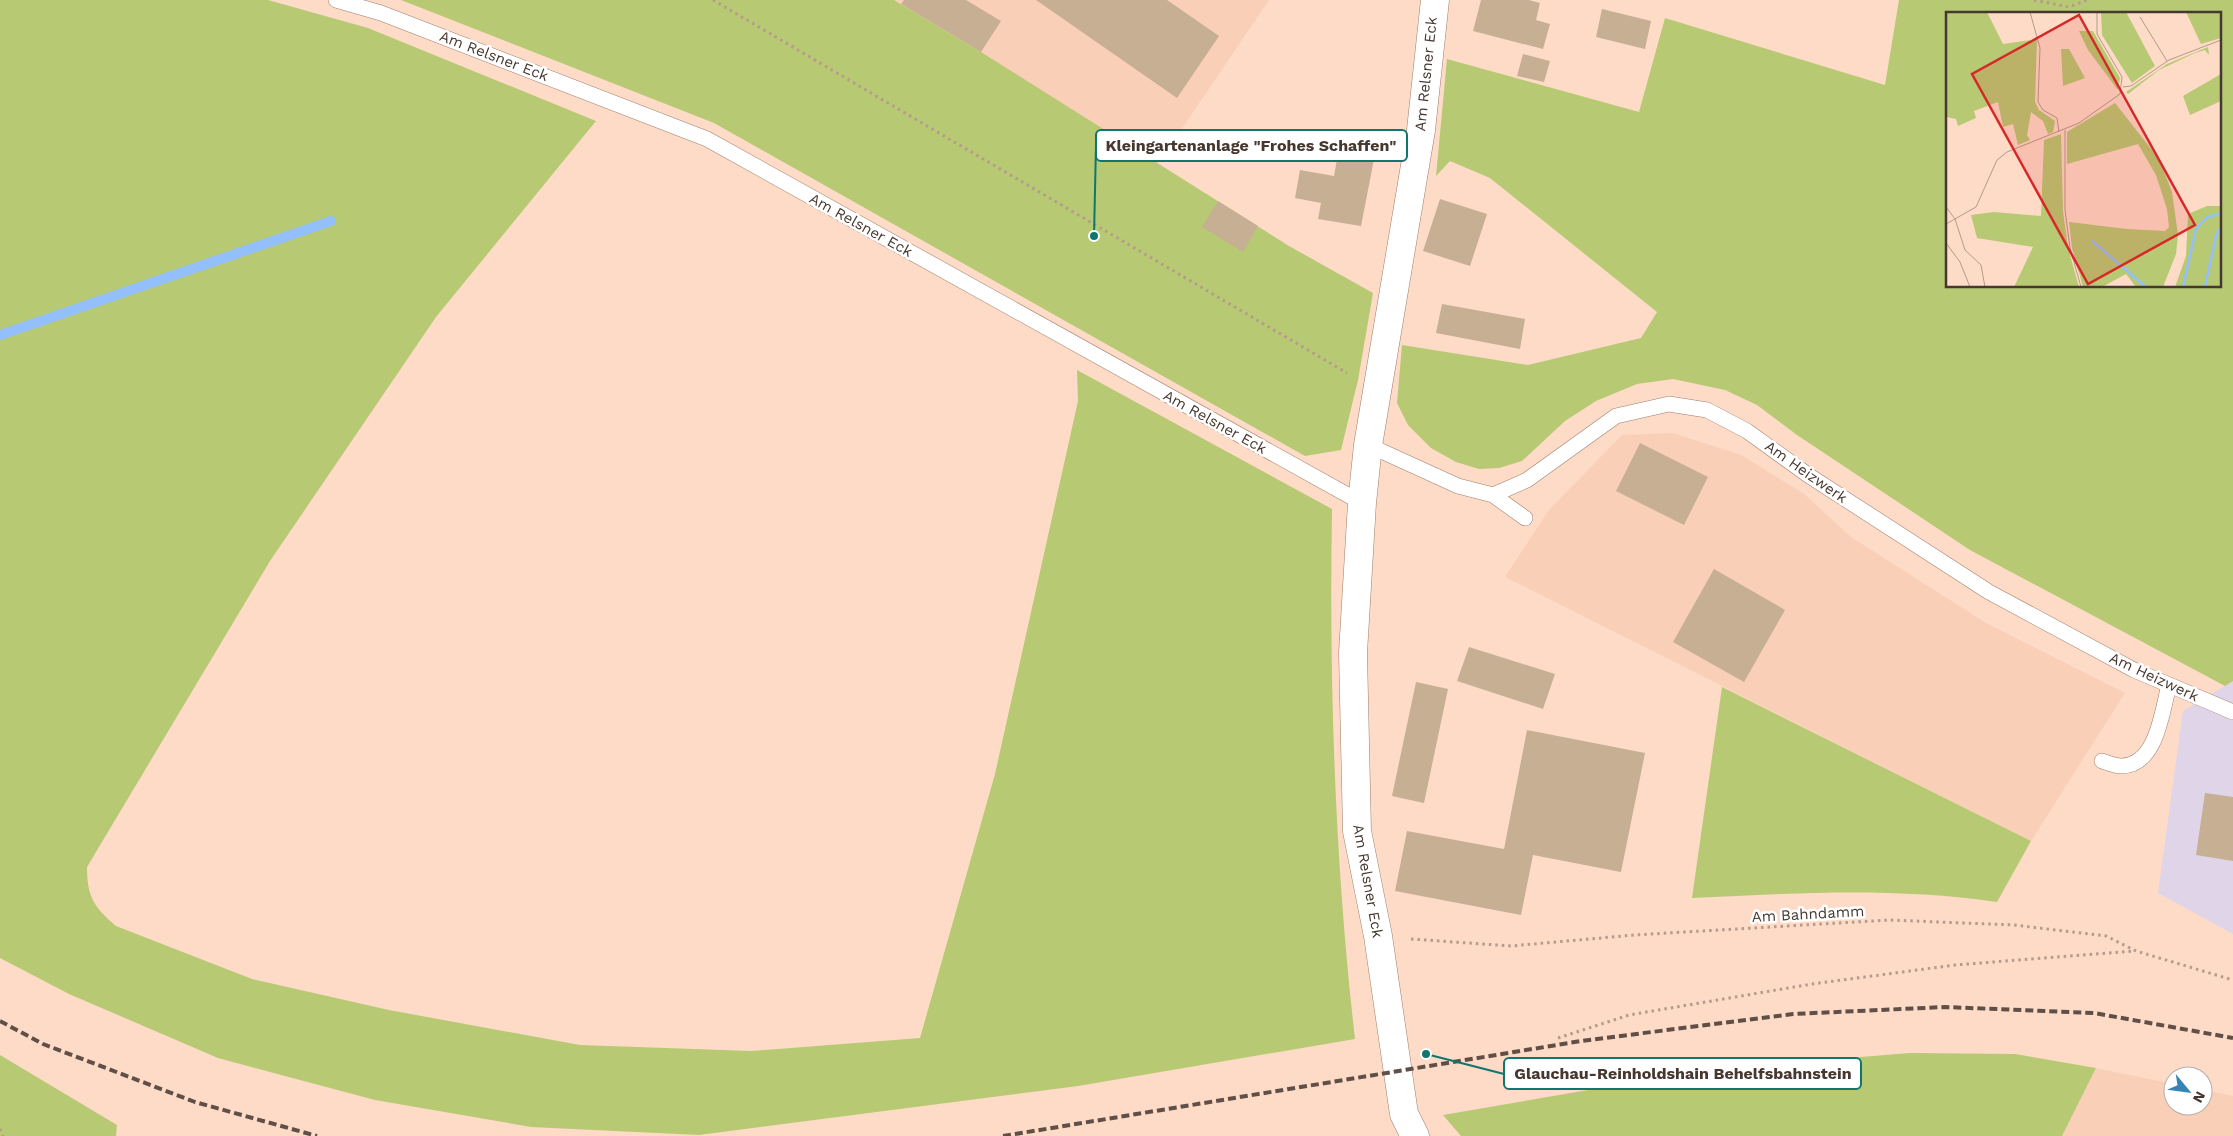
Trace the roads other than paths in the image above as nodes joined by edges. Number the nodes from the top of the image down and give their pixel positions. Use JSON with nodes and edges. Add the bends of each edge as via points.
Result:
{"nodes":[{"id":1,"x":336,"y":0,"type":"edge"},
{"id":2,"x":1434,"y":0,"type":"edge"},
{"id":3,"x":1368,"y":445,"type":"junction"},
{"id":4,"x":1493,"y":495,"type":"junction"},
{"id":5,"x":1362,"y":503,"type":"junction"},
{"id":6,"x":1525,"y":518,"type":"dead end"},
{"id":7,"x":2169,"y":685,"type":"junction"},
{"id":8,"x":2233,"y":712,"type":"edge"},
{"id":9,"x":2102,"y":761,"type":"dead end"},
{"id":10,"x":1415,"y":1136,"type":"edge"}],
"edges":[{"from":1,"to":5,"type":"lane","name":"Am Relsner Eck","via":[[382,13],[707,139]]},
{"from":2,"to":3,"type":"street","name":"Am Relsner Eck","via":[[1421,130]]},
{"from":3,"to":4,"type":"lane","via":[[1458,486]]},
{"from":3,"to":5,"type":"street","name":"Am Relsner Eck"},
{"from":4,"to":6,"type":"lane"},
{"from":4,"to":7,"type":"lane","name":"Am Heizwerk","via":[[1527,480],[1616,416],[1669,404],[1707,410],[1747,431],[1808,475],[1989,592],[2134,670]]},
{"from":5,"to":10,"type":"street","name":"Am Relsner Eck","via":[[1353,653],[1357,831],[1378,936],[1404,1114]]},
{"from":7,"to":8,"type":"lane","name":"Am Heizwerk"},
{"from":7,"to":9,"type":"lane","via":[[2153,746],[2140,760],[2122,766]]}]}
